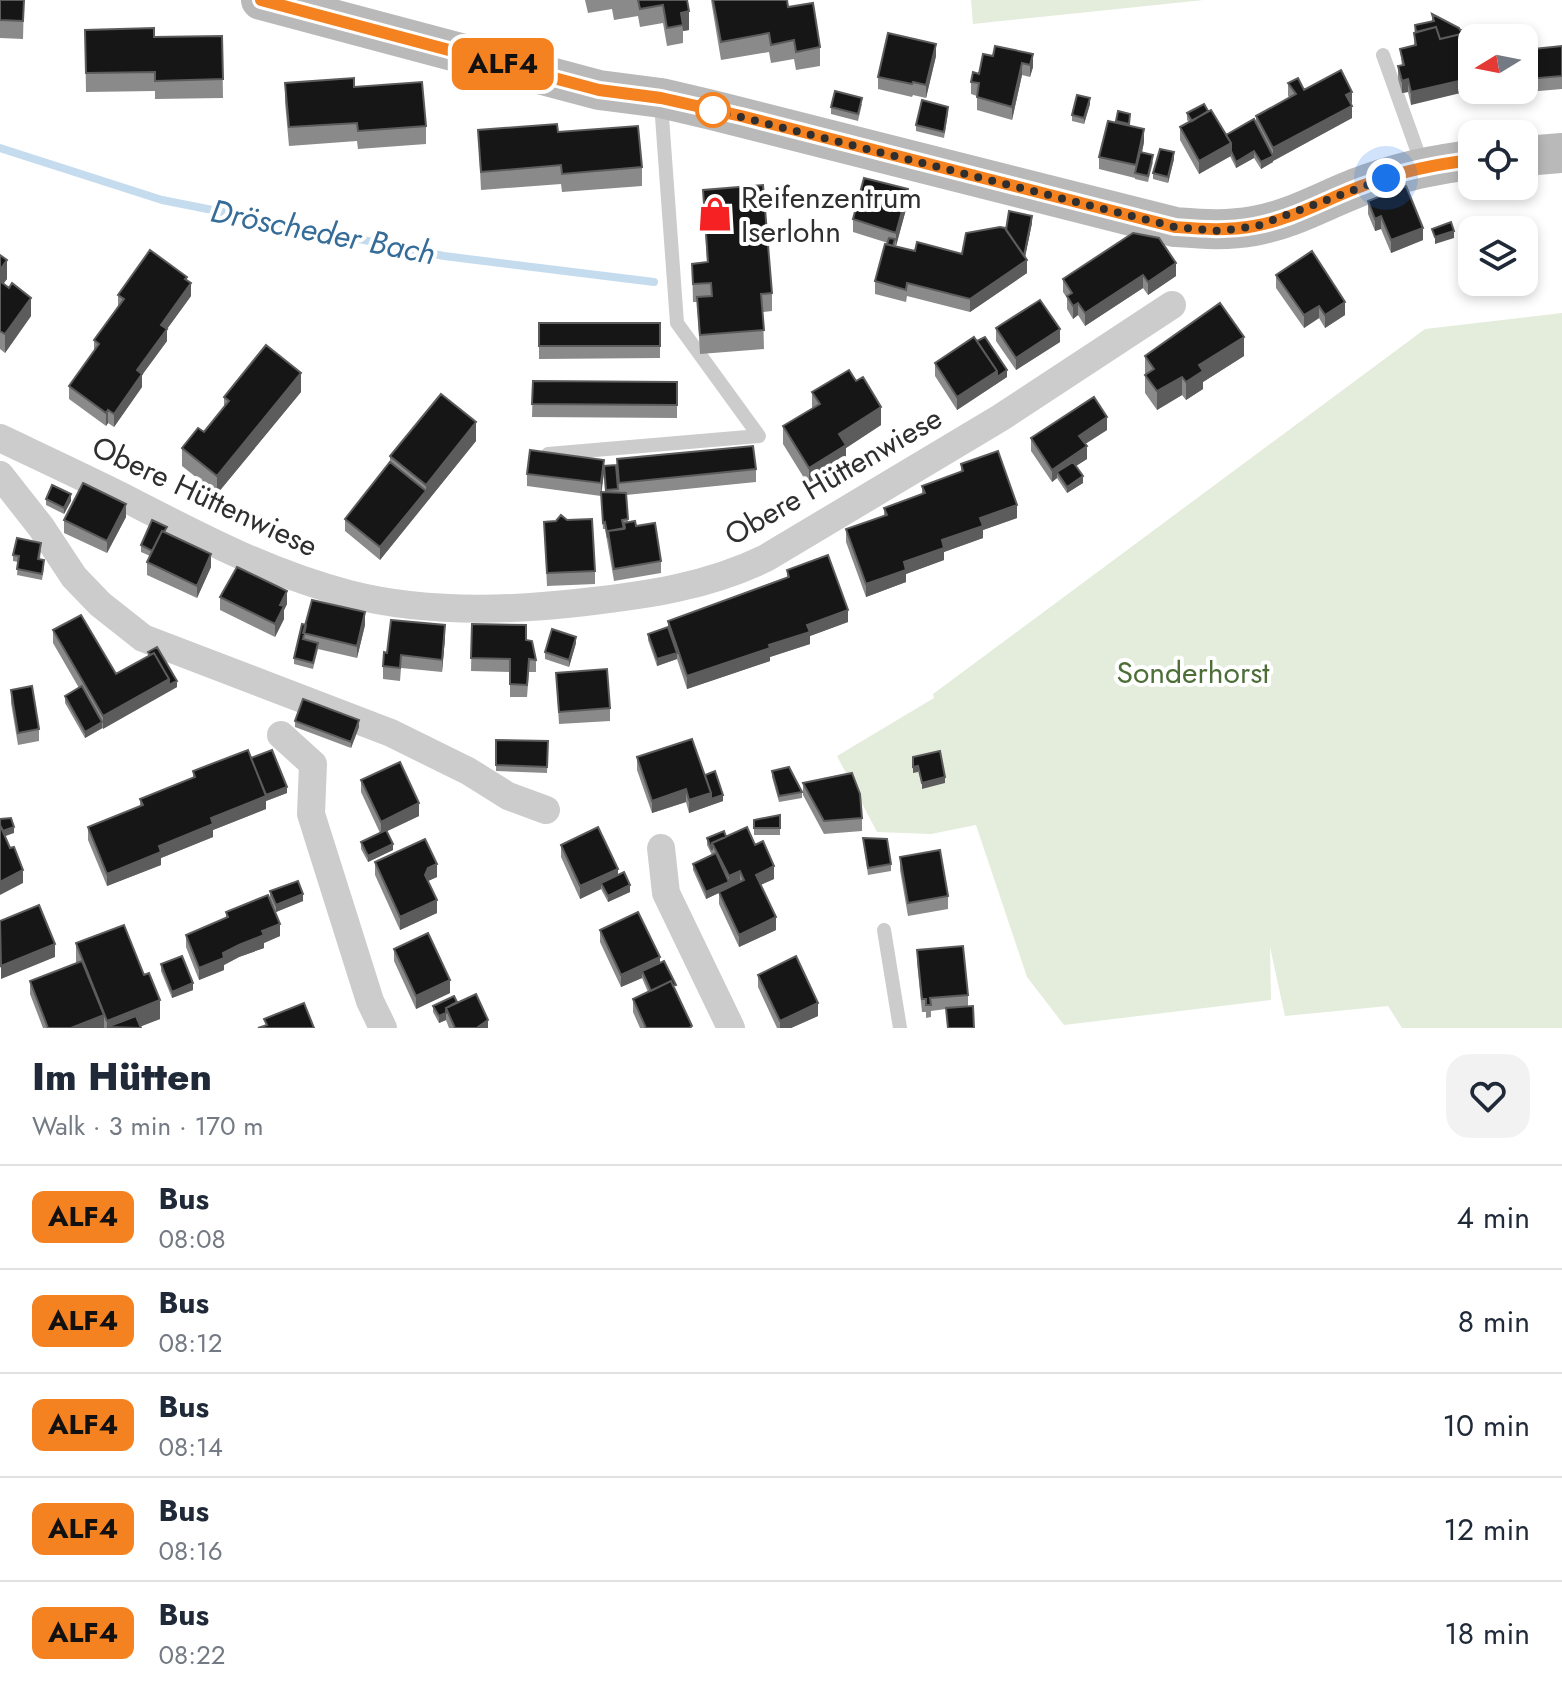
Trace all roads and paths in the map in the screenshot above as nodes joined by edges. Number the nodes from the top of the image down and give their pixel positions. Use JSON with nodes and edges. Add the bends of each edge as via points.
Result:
{"nodes":[{"id":1,"x":261,"y":0,"type":"edge"},
{"id":2,"x":1383,"y":55,"type":"dead end"},
{"id":3,"x":661,"y":98,"type":"junction"},
{"id":4,"x":1562,"y":153,"type":"edge"},
{"id":5,"x":1538,"y":155,"type":"edge"},
{"id":6,"x":1458,"y":162,"type":"edge"},
{"id":7,"x":1423,"y":168,"type":"junction"},
{"id":8,"x":1172,"y":305,"type":"dead end"},
{"id":9,"x":0,"y":438,"type":"edge"},
{"id":10,"x":548,"y":454,"type":"edge"},
{"id":11,"x":0,"y":475,"type":"edge"},
{"id":12,"x":281,"y":735,"type":"dead end"},
{"id":13,"x":546,"y":810,"type":"dead end"},
{"id":14,"x":661,"y":848,"type":"dead end"},
{"id":15,"x":884,"y":930,"type":"dead end"},
{"id":16,"x":383,"y":1028,"type":"edge"},
{"id":17,"x":731,"y":1028,"type":"edge"},
{"id":18,"x":900,"y":1028,"type":"edge"}],
"edges":[{"from":1,"to":3,"type":"street","via":[[599,90]]},
{"from":2,"to":7,"type":"lane"},
{"from":3,"to":7,"type":"street","via":[[1175,227],[1219,231],[1257,226],[1367,183]]},
{"from":3,"to":10,"type":"lane","via":[[677,323],[759,436]]},
{"from":4,"to":5,"type":"street"},
{"from":6,"to":7,"type":"street"},
{"from":8,"to":9,"type":"street","name":"Obere Hüttenwiese","via":[[1000,418],[766,558],[693,586],[560,605],[400,604],[350,594],[270,570]]},
{"from":11,"to":13,"type":"street","via":[[74,577],[143,638],[391,733],[508,796]]},
{"from":12,"to":16,"type":"street","via":[[313,764],[311,814]]},
{"from":14,"to":17,"type":"street","via":[[666,893]]},
{"from":15,"to":18,"type":"lane"}]}
